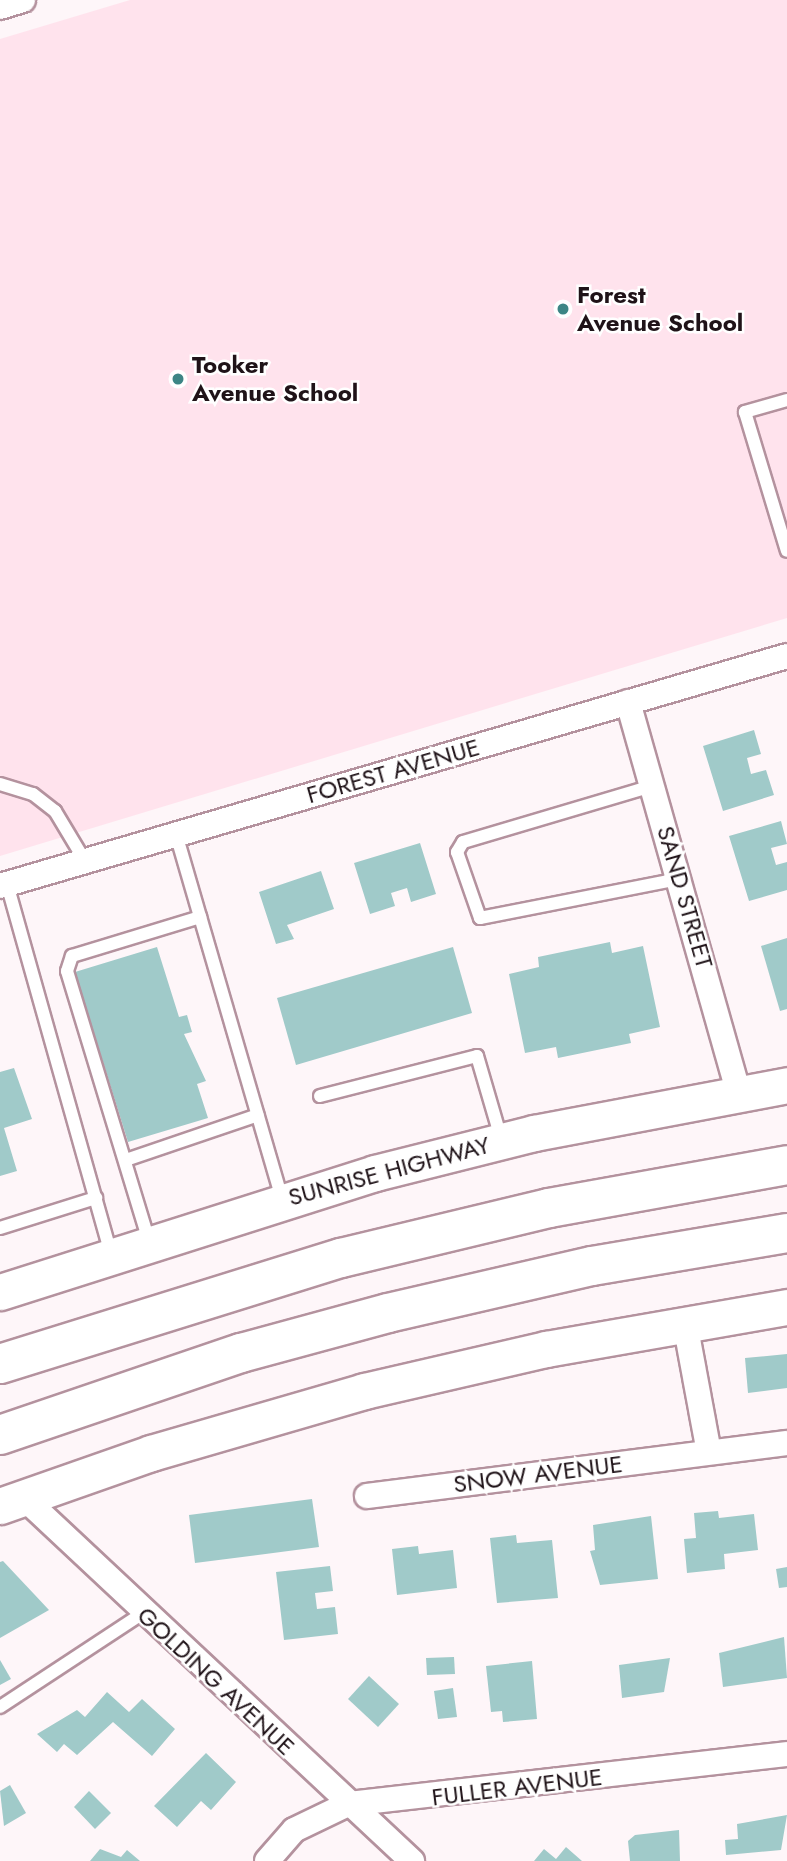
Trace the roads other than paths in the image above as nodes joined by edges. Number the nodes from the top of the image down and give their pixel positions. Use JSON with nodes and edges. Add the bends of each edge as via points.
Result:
{"nodes":[{"id":1,"x":23,"y":0,"type":"edge"},
{"id":2,"x":0,"y":7,"type":"edge"},
{"id":3,"x":787,"y":400,"type":"edge"},
{"id":4,"x":787,"y":551,"type":"edge"},
{"id":5,"x":787,"y":656,"type":"edge"},
{"id":6,"x":628,"y":702,"type":"junction"},
{"id":7,"x":0,"y":784,"type":"edge"},
{"id":8,"x":652,"y":786,"type":"junction"},
{"id":9,"x":176,"y":834,"type":"junction"},
{"id":10,"x":85,"y":861,"type":"junction"},
{"id":11,"x":679,"y":879,"type":"junction"},
{"id":12,"x":4,"y":885,"type":"edge"},
{"id":13,"x":200,"y":917,"type":"junction"},
{"id":14,"x":787,"y":1085,"type":"edge"},
{"id":15,"x":738,"y":1093,"type":"junction"},
{"id":16,"x":320,"y":1096,"type":"dead end"},
{"id":17,"x":258,"y":1115,"type":"junction"},
{"id":18,"x":501,"y":1140,"type":"junction"},
{"id":19,"x":126,"y":1160,"type":"junction"},
{"id":20,"x":787,"y":1165,"type":"edge"},
{"id":21,"x":96,"y":1198,"type":"junction"},
{"id":22,"x":282,"y":1199,"type":"junction"},
{"id":23,"x":0,"y":1228,"type":"edge"},
{"id":24,"x":787,"y":1233,"type":"edge"},
{"id":25,"x":149,"y":1241,"type":"junction"},
{"id":26,"x":111,"y":1253,"type":"junction"},
{"id":27,"x":0,"y":1292,"type":"edge"},
{"id":28,"x":787,"y":1307,"type":"edge"},
{"id":29,"x":685,"y":1323,"type":"junction"},
{"id":30,"x":0,"y":1364,"type":"edge"},
{"id":31,"x":0,"y":1435,"type":"edge"},
{"id":32,"x":787,"y":1443,"type":"edge"},
{"id":33,"x":709,"y":1452,"type":"junction"},
{"id":34,"x":367,"y":1496,"type":"dead end"},
{"id":35,"x":11,"y":1501,"type":"edge"},
{"id":36,"x":144,"y":1613,"type":"junction"},
{"id":37,"x":0,"y":1707,"type":"edge"},
{"id":38,"x":787,"y":1754,"type":"edge"},
{"id":39,"x":348,"y":1804,"type":"junction"},
{"id":40,"x":267,"y":1861,"type":"edge"},
{"id":41,"x":412,"y":1861,"type":"edge"}],
"edges":[{"from":1,"to":2,"type":"street"},
{"from":3,"to":4,"type":"lane","via":[[746,412]]},
{"from":5,"to":6,"type":"street","name":"FOREST AVENUE"},
{"from":6,"to":8,"type":"street","name":"SAND STREET"},
{"from":6,"to":9,"type":"street","name":"FOREST AVENUE"},
{"from":7,"to":10,"type":"lane","via":[[33,794],[55,811]]},
{"from":8,"to":11,"type":"street","name":"SAND STREET"},
{"from":8,"to":11,"type":"lane","via":[[463,842],[457,852],[480,918]]},
{"from":9,"to":10,"type":"street","name":"FOREST AVENUE"},
{"from":9,"to":13,"type":"lane"},
{"from":10,"to":12,"type":"street","name":"FOREST AVENUE"},
{"from":11,"to":15,"type":"street","name":"SAND STREET"},
{"from":12,"to":21,"type":"lane"},
{"from":13,"to":17,"type":"lane"},
{"from":13,"to":19,"type":"lane","via":[[72,956],[67,971]]},
{"from":14,"to":15,"type":"main road","name":"SUNRISE HIGHWAY"},
{"from":15,"to":18,"type":"main road","name":"SUNRISE HIGHWAY"},
{"from":16,"to":18,"type":"lane","via":[[477,1056]]},
{"from":17,"to":19,"type":"lane"},
{"from":17,"to":22,"type":"lane"},
{"from":18,"to":22,"type":"main road","name":"SUNRISE HIGHWAY"},
{"from":19,"to":25,"type":"lane"},
{"from":20,"to":30,"type":"highway","via":[[420,1238],[239,1286]]},
{"from":21,"to":23,"type":"lane"},
{"from":21,"to":26,"type":"lane"},
{"from":22,"to":25,"type":"main road","name":"SUNRISE HIGHWAY"},
{"from":24,"to":31,"type":"highway","via":[[592,1266],[414,1306],[241,1353]]},
{"from":25,"to":26,"type":"main road","name":"SUNRISE HIGHWAY"},
{"from":26,"to":27,"type":"main road","name":"SUNRISE HIGHWAY"},
{"from":28,"to":29,"type":"main road"},
{"from":29,"to":33,"type":"street"},
{"from":29,"to":35,"type":"main road","via":[[364,1391]]},
{"from":32,"to":33,"type":"street","name":"SNOW AVENUE"},
{"from":33,"to":34,"type":"street","name":"SNOW AVENUE"},
{"from":35,"to":36,"type":"street","name":"GOLDING AVENUE"},
{"from":36,"to":37,"type":"lane"},
{"from":36,"to":39,"type":"street","name":"GOLDING AVENUE"},
{"from":38,"to":39,"type":"street","name":"FULLER AVENUE"},
{"from":39,"to":40,"type":"street","name":"FULLER AVENUE","via":[[294,1830]]},
{"from":39,"to":41,"type":"street","name":"GOLDING AVENUE"}]}
